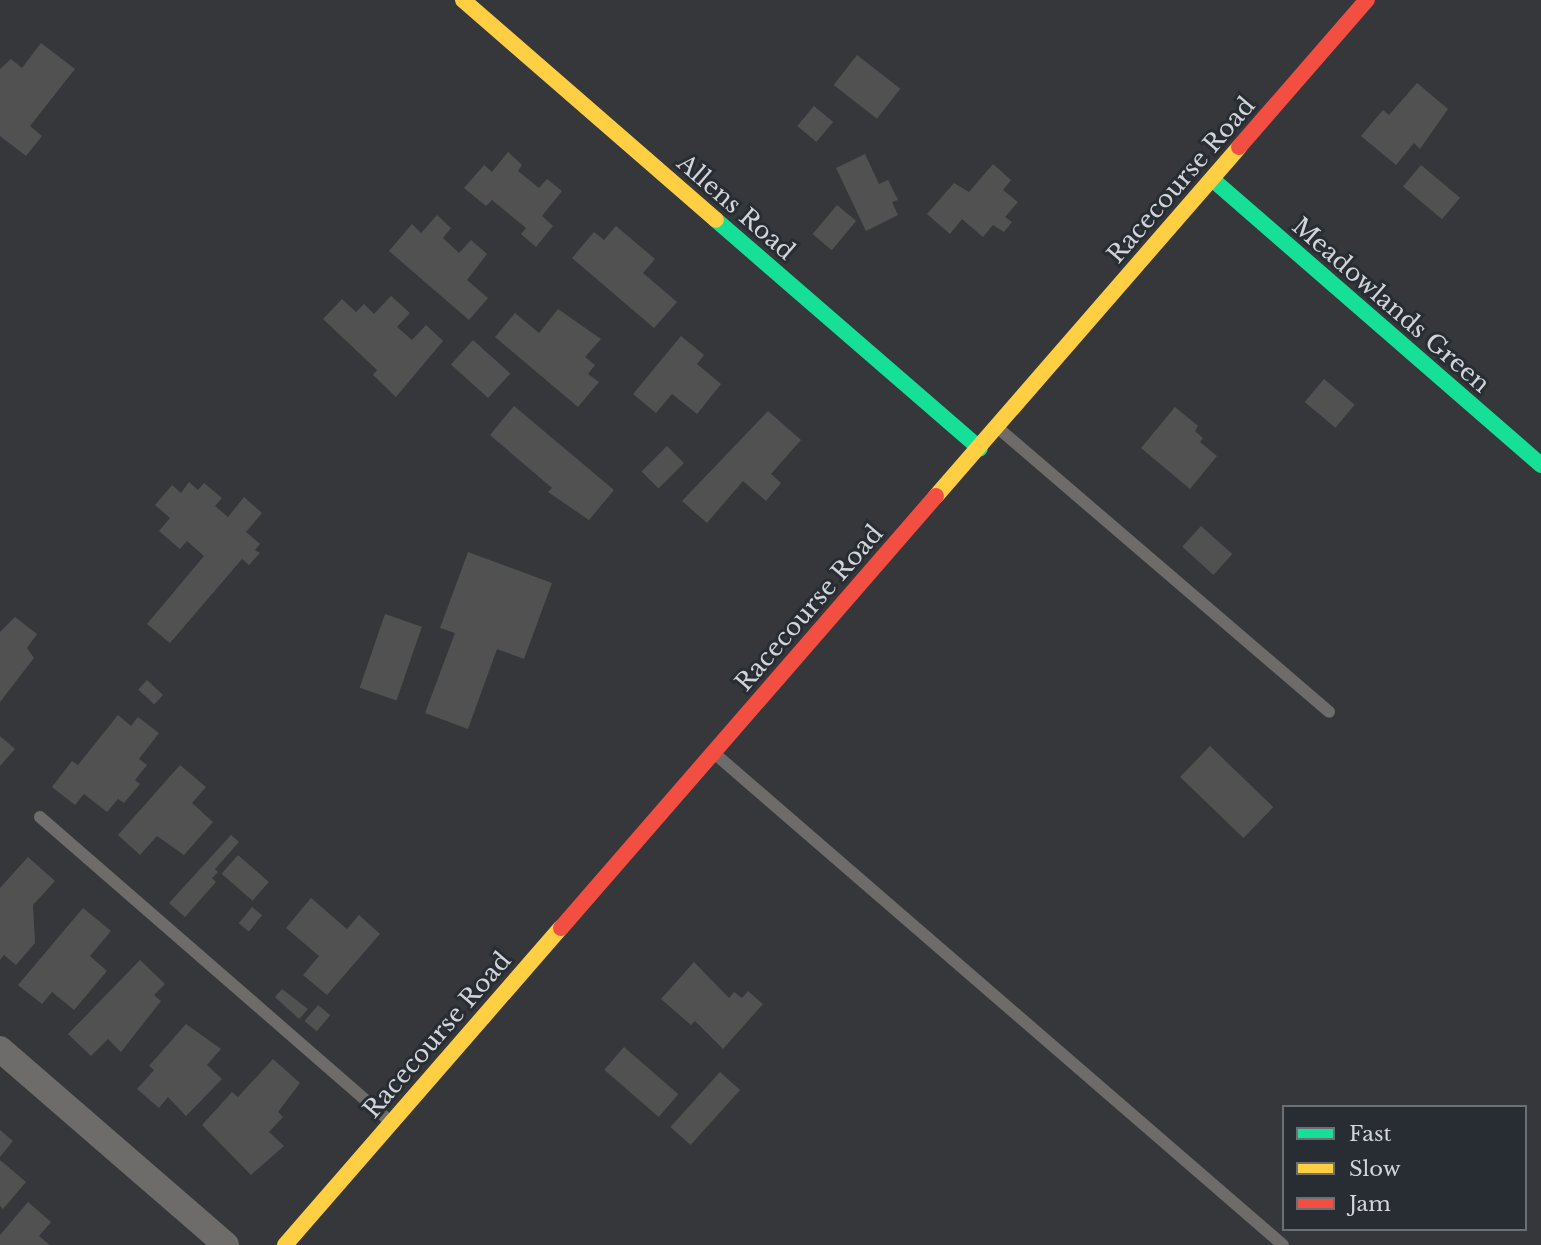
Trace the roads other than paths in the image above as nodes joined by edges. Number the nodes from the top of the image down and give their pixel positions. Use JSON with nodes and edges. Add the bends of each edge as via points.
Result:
{"nodes":[{"id":1,"x":463,"y":0,"type":"edge"},
{"id":2,"x":1367,"y":0,"type":"edge"},
{"id":3,"x":1212,"y":179,"type":"junction"},
{"id":4,"x":998,"y":428,"type":"junction"},
{"id":5,"x":980,"y":449,"type":"junction"},
{"id":6,"x":1541,"y":465,"type":"edge"},
{"id":7,"x":1329,"y":712,"type":"dead end"},
{"id":8,"x":713,"y":752,"type":"junction"},
{"id":9,"x":40,"y":817,"type":"dead end"},
{"id":10,"x":0,"y":1049,"type":"edge"},
{"id":11,"x":391,"y":1122,"type":"junction"},
{"id":12,"x":226,"y":1245,"type":"edge"},
{"id":13,"x":285,"y":1245,"type":"edge"},
{"id":14,"x":1283,"y":1245,"type":"edge"}],
"edges":[{"from":1,"to":5,"type":"street","name":"Allens Road"},
{"from":2,"to":3,"type":"street","name":"Racecourse Road"},
{"from":3,"to":4,"type":"street","name":"Racecourse Road"},
{"from":3,"to":6,"type":"street","name":"Meadowlands Green"},
{"from":4,"to":5,"type":"street","name":"Racecourse Road"},
{"from":4,"to":7,"type":"lane"},
{"from":5,"to":8,"type":"street","name":"Racecourse Road"},
{"from":8,"to":11,"type":"street","name":"Racecourse Road"},
{"from":8,"to":14,"type":"lane"},
{"from":9,"to":11,"type":"lane"},
{"from":10,"to":12,"type":"street"},
{"from":11,"to":13,"type":"street","name":"Racecourse Road"}]}
